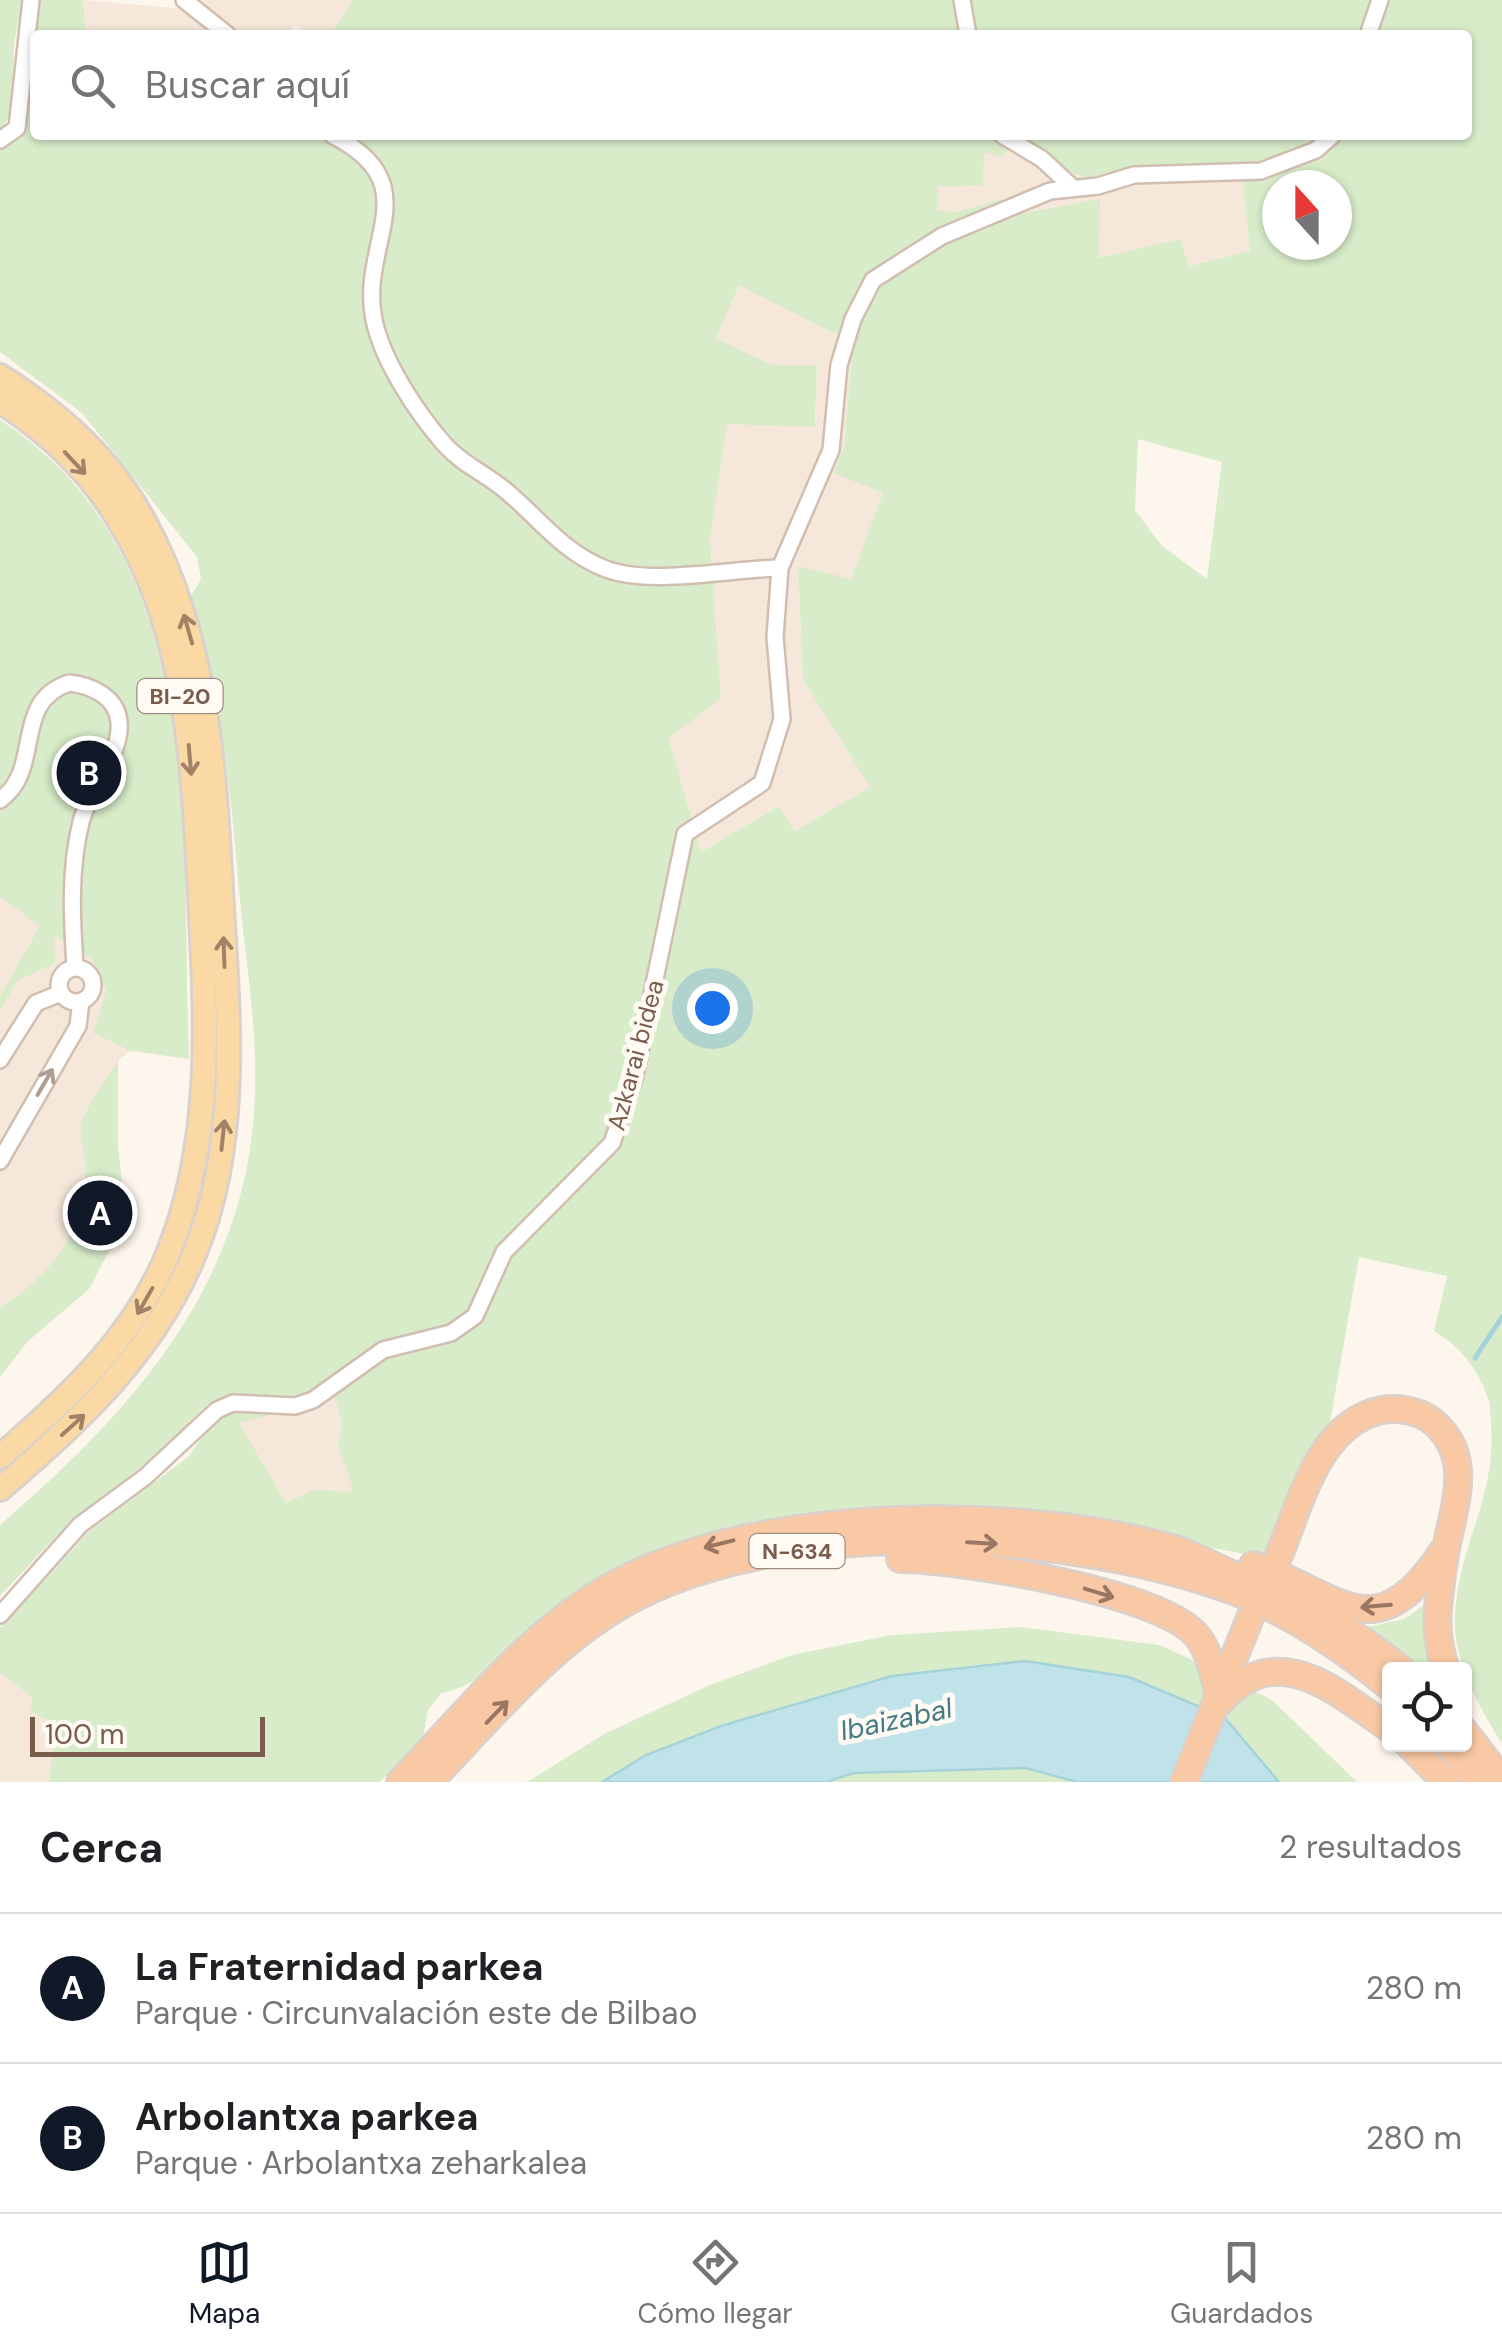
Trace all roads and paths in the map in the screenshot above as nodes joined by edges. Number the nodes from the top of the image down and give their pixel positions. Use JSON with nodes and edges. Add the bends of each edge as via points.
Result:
{"nodes":[{"id":1,"x":31,"y":0,"type":"edge"},
{"id":2,"x":184,"y":0,"type":"edge"},
{"id":3,"x":962,"y":0,"type":"edge"},
{"id":4,"x":1380,"y":0,"type":"edge"},
{"id":5,"x":222,"y":30,"type":"edge"},
{"id":6,"x":967,"y":30,"type":"edge"},
{"id":7,"x":1370,"y":30,"type":"edge"},
{"id":8,"x":0,"y":140,"type":"edge"},
{"id":9,"x":339,"y":140,"type":"edge"},
{"id":10,"x":1010,"y":140,"type":"edge"},
{"id":11,"x":1327,"y":140,"type":"edge"},
{"id":12,"x":1070,"y":186,"type":"junction"},
{"id":13,"x":0,"y":376,"type":"edge"},
{"id":14,"x":0,"y":401,"type":"edge"},
{"id":15,"x":780,"y":568,"type":"junction"},
{"id":16,"x":0,"y":800,"type":"edge"},
{"id":17,"x":75,"y":968,"type":"junction"},
{"id":18,"x":61,"y":993,"type":"junction"},
{"id":19,"x":81,"y":1001,"type":"junction"},
{"id":20,"x":216,"y":1050,"type":"junction"},
{"id":21,"x":0,"y":1060,"type":"edge"},
{"id":22,"x":0,"y":1160,"type":"edge"},
{"id":23,"x":82,"y":1382,"type":"junction"},
{"id":24,"x":0,"y":1448,"type":"edge"},
{"id":25,"x":0,"y":1457,"type":"edge"},
{"id":26,"x":0,"y":1489,"type":"edge"},
{"id":27,"x":1446,"y":1546,"type":"junction"},
{"id":28,"x":1175,"y":1550,"type":"junction"},
{"id":29,"x":1278,"y":1560,"type":"dead end"},
{"id":30,"x":624,"y":1603,"type":"junction"},
{"id":31,"x":0,"y":1614,"type":"edge"},
{"id":32,"x":1250,"y":1618,"type":"dead end"},
{"id":33,"x":1391,"y":1662,"type":"edge"},
{"id":34,"x":1444,"y":1662,"type":"edge"},
{"id":35,"x":1382,"y":1681,"type":"edge"},
{"id":36,"x":1220,"y":1702,"type":"junction"},
{"id":37,"x":1382,"y":1724,"type":"edge"},
{"id":38,"x":1472,"y":1730,"type":"edge"},
{"id":39,"x":1472,"y":1745,"type":"edge"},
{"id":40,"x":1416,"y":1752,"type":"edge"},
{"id":41,"x":1459,"y":1752,"type":"edge"},
{"id":42,"x":1490,"y":1775,"type":"edge"},
{"id":43,"x":400,"y":1782,"type":"edge"},
{"id":44,"x":429,"y":1782,"type":"edge"},
{"id":45,"x":1184,"y":1782,"type":"edge"},
{"id":46,"x":1446,"y":1782,"type":"edge"}],
"edges":[{"from":1,"to":8,"type":"street","via":[[22,108],[17,128]]},
{"from":2,"to":5,"type":"street"},
{"from":3,"to":6,"type":"street"},
{"from":4,"to":7,"type":"street"},
{"from":9,"to":15,"type":"street","via":[[376,166],[384,186],[386,223],[370,287],[374,323],[394,368],[445,445],[560,543],[606,570]]},
{"from":10,"to":12,"type":"street"},
{"from":11,"to":12,"type":"street","name":"Azkarai bidea","via":[[1261,171],[1134,175]]},
{"from":12,"to":15,"type":"street","name":"Azkarai bidea","via":[[942,236],[873,280],[838,365],[832,450]]},
{"from":20,"to":13,"type":"main road","number":"BI-20","one_way":true,"via":[[209,743],[180,602],[146,526],[105,463],[48,408]]},
{"from":14,"to":20,"type":"main road","number":"BI-20","one_way":true,"via":[[48,436],[92,482],[118,517],[162,618],[188,744]]},
{"from":15,"to":31,"type":"street","name":"Azkarai bidea","via":[[775,637],[782,720],[762,783],[685,834],[635,1076],[612,1143],[504,1252],[475,1316],[451,1332],[383,1350],[313,1400],[294,1406],[233,1403],[217,1410],[145,1477],[80,1524]]},
{"from":16,"to":17,"type":"street","via":[[18,781],[40,700],[70,683],[87,684],[109,702],[120,725],[82,818],[73,866]]},
{"from":17,"to":18,"type":"street","via":[[61,976]]},
{"from":17,"to":19,"type":"street","via":[[93,982]]},
{"from":18,"to":19,"type":"street"},
{"from":18,"to":21,"type":"street","via":[[36,1002]]},
{"from":22,"to":19,"type":"street","one_way":true,"via":[[78,1026]]},
{"from":20,"to":23,"type":"main road","number":"BI-20","one_way":true,"via":[[184,1212],[132,1324]]},
{"from":26,"to":20,"type":"main road","number":"BI-20","one_way":true,"via":[[127,1368],[178,1289],[207,1218],[223,1140]]},
{"from":23,"to":24,"type":"main road"},
{"from":23,"to":25,"type":"main road","number":"BI-20"},
{"from":27,"to":28,"type":"highway","one_way":true,"via":[[1409,1596],[1373,1610],[1329,1602],[1278,1574],[1196,1545]]},
{"from":27,"to":29,"type":"highway","via":[[1458,1506],[1454,1451],[1426,1416],[1386,1409],[1339,1430]]},
{"from":27,"to":34,"type":"highway","via":[[1437,1633]]},
{"from":28,"to":33,"type":"highway","number":"N-634","via":[[1329,1616]]},
{"from":28,"to":43,"type":"highway","number":"N-634","one_way":true,"via":[[1102,1535],[961,1521],[812,1528],[698,1548],[574,1610],[522,1654]]},
{"from":30,"to":35,"type":"highway","number":"N-634","one_way":true,"via":[[704,1569],[798,1551],[933,1542],[1022,1546],[1127,1561],[1239,1594],[1318,1634]]},
{"from":30,"to":36,"type":"highway","one_way":true,"via":[[762,1570],[926,1559],[1024,1574],[1175,1618],[1198,1636]]},
{"from":44,"to":30,"type":"highway","number":"N-634","one_way":true,"via":[[556,1652]]},
{"from":32,"to":36,"type":"highway"},
{"from":36,"to":37,"type":"highway","via":[[1237,1682],[1287,1670]]},
{"from":36,"to":45,"type":"highway"},
{"from":38,"to":42,"type":"highway"},
{"from":39,"to":42,"type":"highway"},
{"from":40,"to":46,"type":"highway"},
{"from":41,"to":42,"type":"highway"}]}
